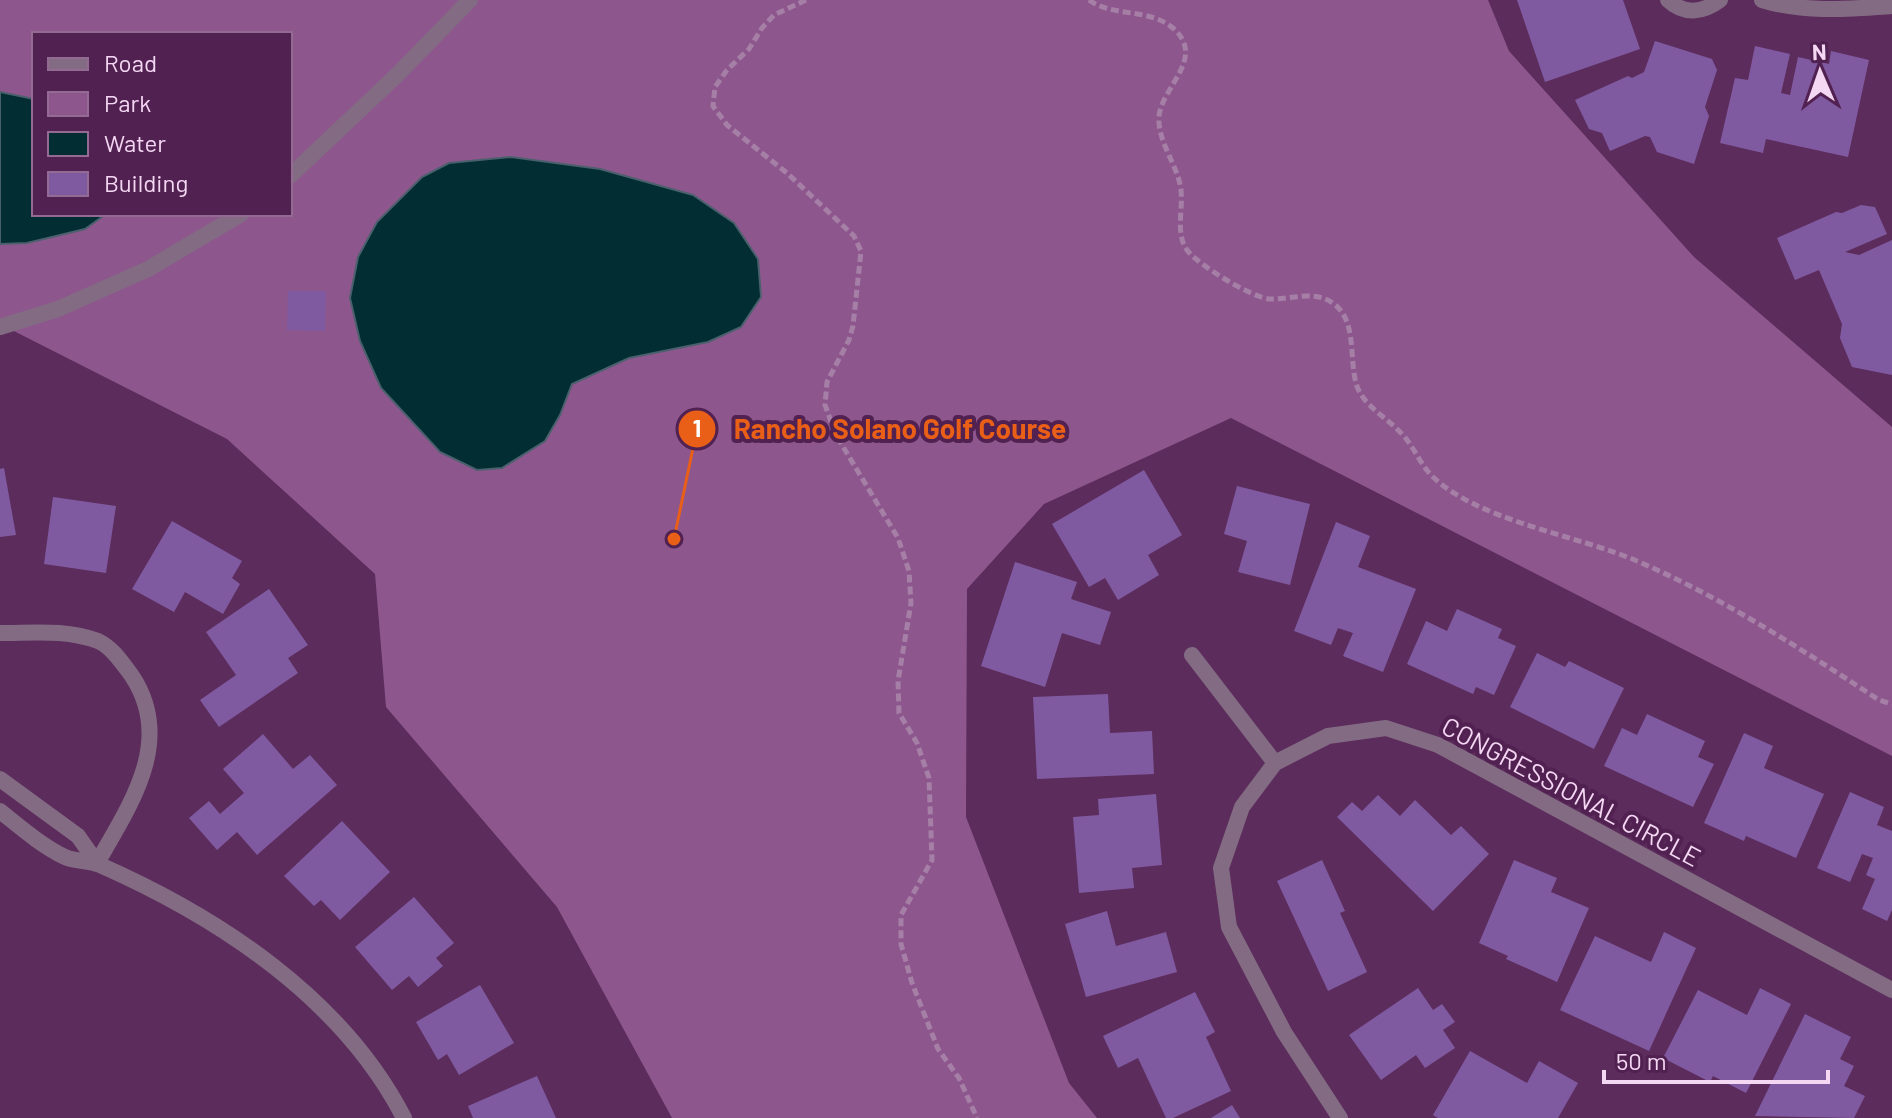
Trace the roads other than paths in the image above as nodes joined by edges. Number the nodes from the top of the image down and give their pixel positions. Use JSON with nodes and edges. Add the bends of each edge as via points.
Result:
{"nodes":[{"id":1,"x":470,"y":0,"type":"edge"},
{"id":2,"x":1668,"y":0,"type":"edge"},
{"id":3,"x":1720,"y":0,"type":"edge"},
{"id":4,"x":1762,"y":0,"type":"edge"},
{"id":5,"x":1892,"y":6,"type":"edge"},
{"id":6,"x":292,"y":174,"type":"edge"},
{"id":7,"x":238,"y":216,"type":"edge"},
{"id":8,"x":0,"y":327,"type":"edge"},
{"id":9,"x":0,"y":633,"type":"edge"},
{"id":10,"x":1192,"y":655,"type":"dead end"},
{"id":11,"x":1275,"y":763,"type":"junction"},
{"id":12,"x":0,"y":779,"type":"edge"},
{"id":13,"x":0,"y":811,"type":"edge"},
{"id":14,"x":97,"y":863,"type":"junction"},
{"id":15,"x":1892,"y":990,"type":"edge"},
{"id":16,"x":404,"y":1118,"type":"edge"},
{"id":17,"x":1340,"y":1118,"type":"edge"}],
"edges":[{"from":1,"to":6,"type":"street"},
{"from":2,"to":3,"type":"street","via":[[1686,11],[1699,11]]},
{"from":4,"to":5,"type":"street","via":[[1836,10]]},
{"from":7,"to":8,"type":"street","via":[[148,269],[58,309]]},
{"from":9,"to":14,"type":"street","via":[[68,633],[101,642],[142,692],[151,731],[145,772]]},
{"from":10,"to":11,"type":"street"},
{"from":11,"to":15,"type":"street","name":"CONGRESSIONAL CIRCLE","via":[[1328,736],[1386,728],[1438,745]]},
{"from":11,"to":17,"type":"street","name":"CONGRESSIONAL CIRCLE","via":[[1242,807],[1221,868],[1229,927],[1284,1032]]},
{"from":12,"to":14,"type":"street","via":[[78,836]]},
{"from":13,"to":14,"type":"street","via":[[66,858]]},
{"from":14,"to":16,"type":"street","via":[[246,945],[302,988],[351,1039]]}]}
